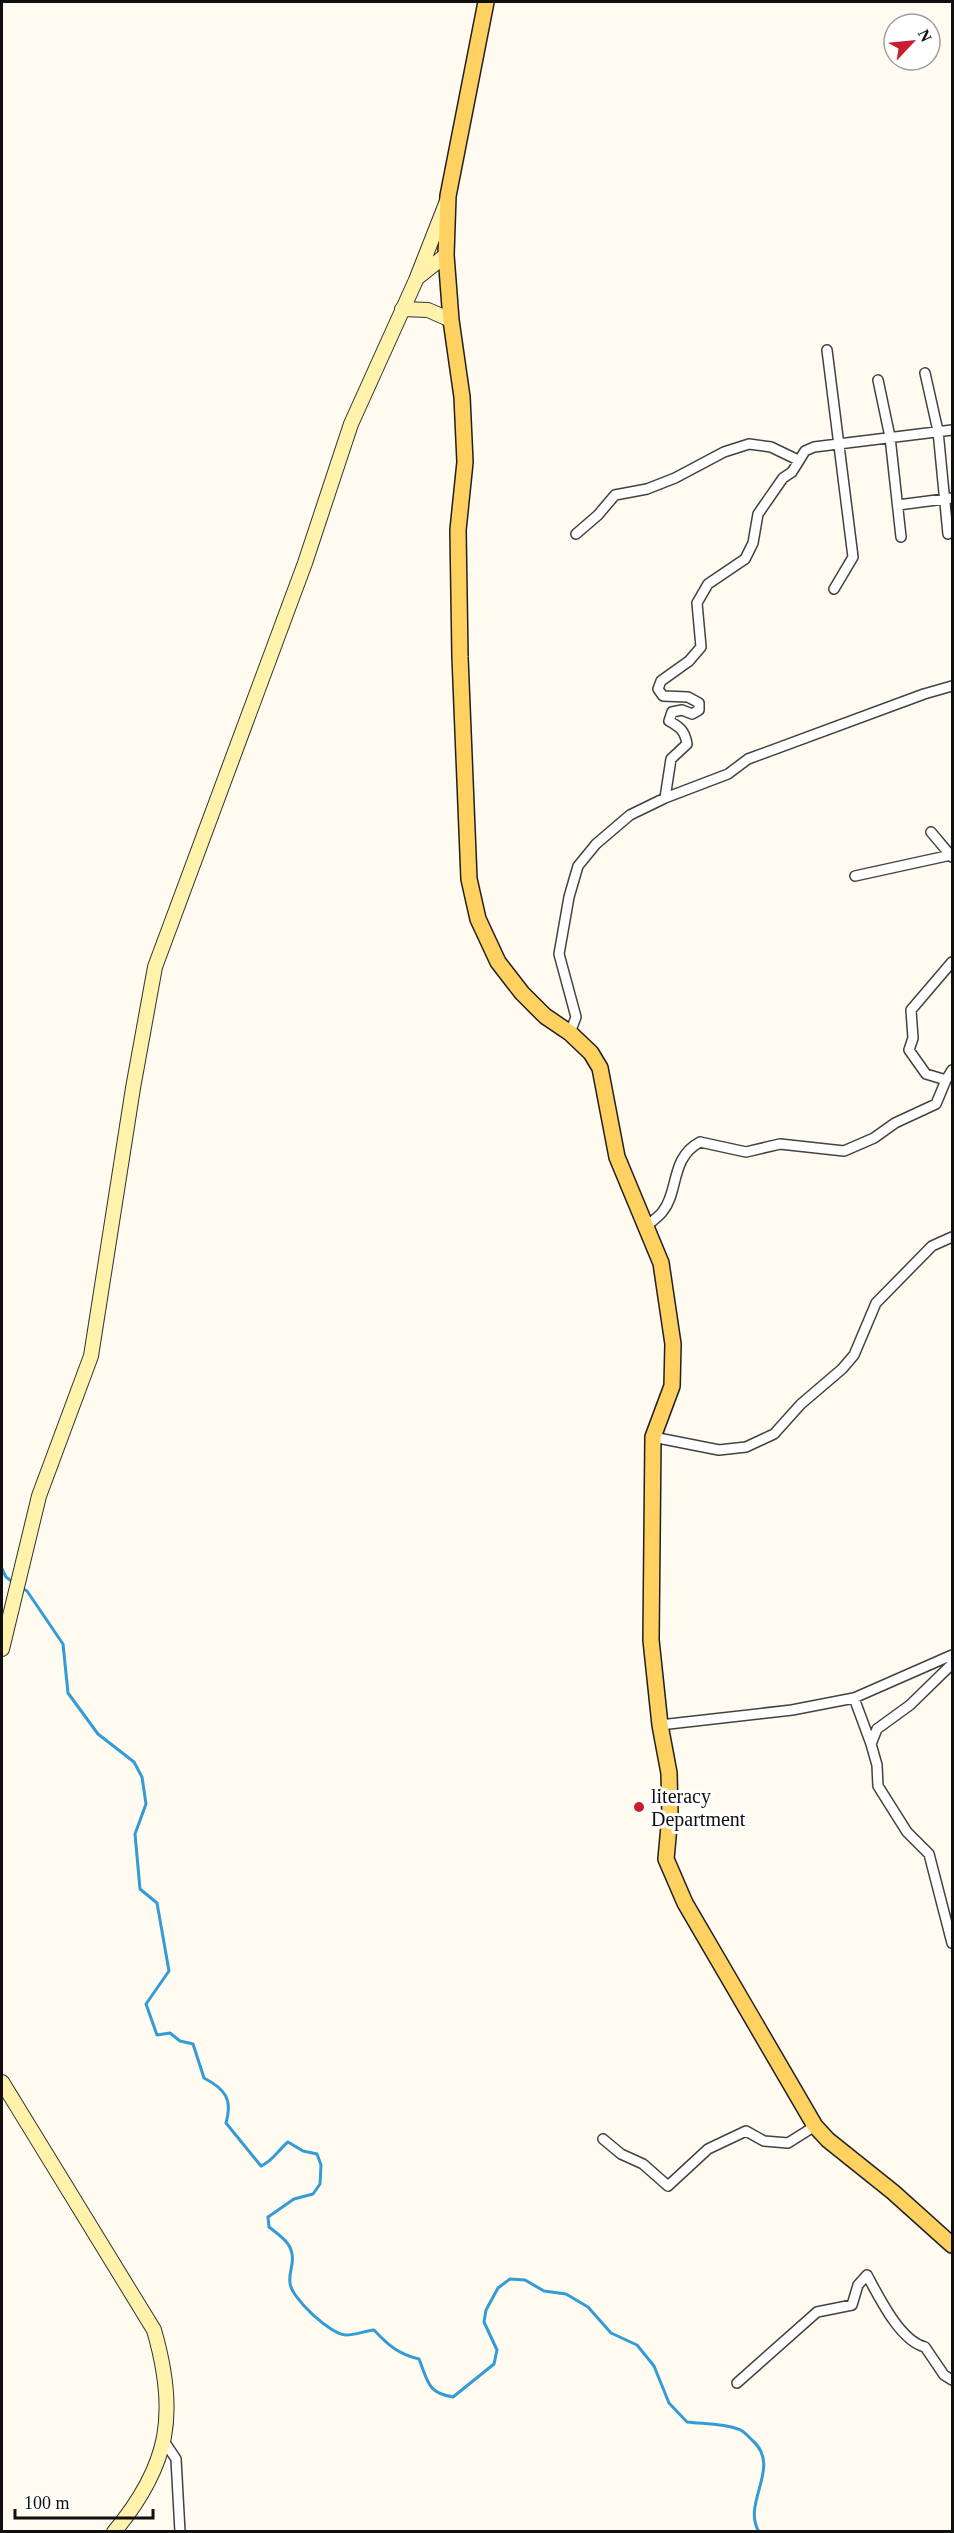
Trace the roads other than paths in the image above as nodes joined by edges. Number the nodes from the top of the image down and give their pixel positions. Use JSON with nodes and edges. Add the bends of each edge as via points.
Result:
{"nodes":[{"id":1,"x":486,"y":2,"type":"edge"},
{"id":2,"x":448,"y":196,"type":"junction"},
{"id":3,"x":446,"y":255,"type":"junction"},
{"id":4,"x":416,"y":280,"type":"junction"},
{"id":5,"x":402,"y":309,"type":"junction"},
{"id":6,"x":451,"y":320,"type":"junction"},
{"id":7,"x":827,"y":350,"type":"dead end"},
{"id":8,"x":925,"y":373,"type":"dead end"},
{"id":9,"x":878,"y":380,"type":"dead end"},
{"id":10,"x":952,"y":429,"type":"edge"},
{"id":11,"x":938,"y":431,"type":"junction"},
{"id":12,"x":890,"y":437,"type":"junction"},
{"id":13,"x":840,"y":444,"type":"junction"},
{"id":14,"x":798,"y":460,"type":"junction"},
{"id":15,"x":949,"y":499,"type":"edge"},
{"id":16,"x":898,"y":505,"type":"junction"},
{"id":17,"x":576,"y":534,"type":"dead end"},
{"id":18,"x":948,"y":534,"type":"dead end"},
{"id":19,"x":900,"y":537,"type":"dead end"},
{"id":20,"x":834,"y":589,"type":"dead end"},
{"id":21,"x":952,"y":686,"type":"edge"},
{"id":22,"x":665,"y":798,"type":"junction"},
{"id":23,"x":931,"y":832,"type":"dead end"},
{"id":24,"x":952,"y":856,"type":"edge"},
{"id":25,"x":855,"y":876,"type":"dead end"},
{"id":26,"x":952,"y":962,"type":"edge"},
{"id":27,"x":570,"y":1033,"type":"junction"},
{"id":28,"x":952,"y":1070,"type":"edge"},
{"id":29,"x":946,"y":1080,"type":"junction"},
{"id":30,"x":645,"y":1227,"type":"junction"},
{"id":31,"x":952,"y":1237,"type":"edge"},
{"id":32,"x":653,"y":1437,"type":"junction"},
{"id":33,"x":2,"y":1649,"type":"edge"},
{"id":34,"x":952,"y":1655,"type":"edge"},
{"id":35,"x":952,"y":1664,"type":"edge"},
{"id":36,"x":854,"y":1698,"type":"junction"},
{"id":37,"x":660,"y":1725,"type":"junction"},
{"id":38,"x":871,"y":1744,"type":"junction"},
{"id":39,"x":952,"y":1943,"type":"edge"},
{"id":40,"x":2,"y":2082,"type":"edge"},
{"id":41,"x":814,"y":2126,"type":"junction"},
{"id":42,"x":603,"y":2139,"type":"dead end"},
{"id":43,"x":952,"y":2245,"type":"edge"},
{"id":44,"x":952,"y":2380,"type":"edge"},
{"id":45,"x":737,"y":2383,"type":"dead end"},
{"id":46,"x":164,"y":2441,"type":"junction"},
{"id":47,"x":114,"y":2532,"type":"edge"},
{"id":48,"x":180,"y":2532,"type":"edge"}],
"edges":[{"from":1,"to":2,"type":"main road"},
{"from":2,"to":3,"type":"main road"},
{"from":2,"to":4,"type":"main road"},
{"from":3,"to":4,"type":"main road"},
{"from":3,"to":6,"type":"main road"},
{"from":4,"to":5,"type":"main road"},
{"from":5,"to":6,"type":"main road","via":[[428,310]]},
{"from":5,"to":33,"type":"main road","via":[[351,424],[302,574],[155,967],[92,1356],[39,1496]]},
{"from":6,"to":27,"type":"main road","via":[[462,397],[465,462],[458,530],[469,879],[477,919],[498,962],[545,1016]]},
{"from":7,"to":13,"type":"street"},
{"from":8,"to":11,"type":"street"},
{"from":9,"to":12,"type":"street"},
{"from":10,"to":11,"type":"street"},
{"from":11,"to":12,"type":"street"},
{"from":11,"to":15,"type":"street"},
{"from":12,"to":13,"type":"street"},
{"from":12,"to":16,"type":"street"},
{"from":13,"to":14,"type":"street","via":[[814,447],[804,451]]},
{"from":13,"to":20,"type":"street","via":[[853,557]]},
{"from":14,"to":17,"type":"street","via":[[771,447],[749,444],[724,452],[675,478],[615,495]]},
{"from":14,"to":22,"type":"street","via":[[758,514],[753,543],[745,559],[708,585],[697,603],[701,647],[661,681],[658,689],[663,696],[688,697],[699,703],[699,710],[692,714],[672,712],[669,721],[680,727],[687,744],[671,759]]},
{"from":15,"to":16,"type":"street"},
{"from":15,"to":18,"type":"street"},
{"from":16,"to":19,"type":"street"},
{"from":21,"to":22,"type":"street","via":[[748,759],[728,774]]},
{"from":22,"to":27,"type":"street","via":[[630,815],[596,844],[578,866],[568,897],[560,954],[576,1017]]},
{"from":23,"to":24,"type":"street"},
{"from":24,"to":25,"type":"street"},
{"from":26,"to":29,"type":"street","via":[[911,1010],[913,1038],[909,1050],[926,1074]]},
{"from":27,"to":30,"type":"main road","via":[[600,1068],[617,1157]]},
{"from":28,"to":29,"type":"street"},
{"from":29,"to":30,"type":"street","via":[[936,1104],[844,1151],[780,1144],[746,1152],[700,1142],[689,1148],[664,1210]]},
{"from":30,"to":32,"type":"main road","via":[[661,1263],[674,1344],[672,1386]]},
{"from":31,"to":32,"type":"street","via":[[932,1246],[876,1303],[854,1354],[774,1434],[746,1447],[719,1450]]},
{"from":32,"to":37,"type":"main road","via":[[651,1640]]},
{"from":34,"to":36,"type":"street"},
{"from":35,"to":38,"type":"street","via":[[910,1705],[877,1729]]},
{"from":36,"to":37,"type":"street","via":[[792,1710]]},
{"from":36,"to":38,"type":"street"},
{"from":37,"to":41,"type":"main road","via":[[669,1773],[666,1859],[685,1904]]},
{"from":38,"to":39,"type":"street","via":[[878,1786],[907,1832],[929,1854]]},
{"from":40,"to":46,"type":"main road","via":[[154,2330],[167,2397]]},
{"from":41,"to":42,"type":"street","via":[[788,2143],[764,2141],[746,2131],[708,2149],[668,2186],[643,2164],[621,2154]]},
{"from":41,"to":43,"type":"main road"},
{"from":44,"to":45,"type":"street","via":[[886,2310],[867,2275],[858,2285],[852,2305],[817,2312]]},
{"from":46,"to":47,"type":"main road","via":[[136,2505]]},
{"from":46,"to":48,"type":"street","via":[[176,2459]]}]}
